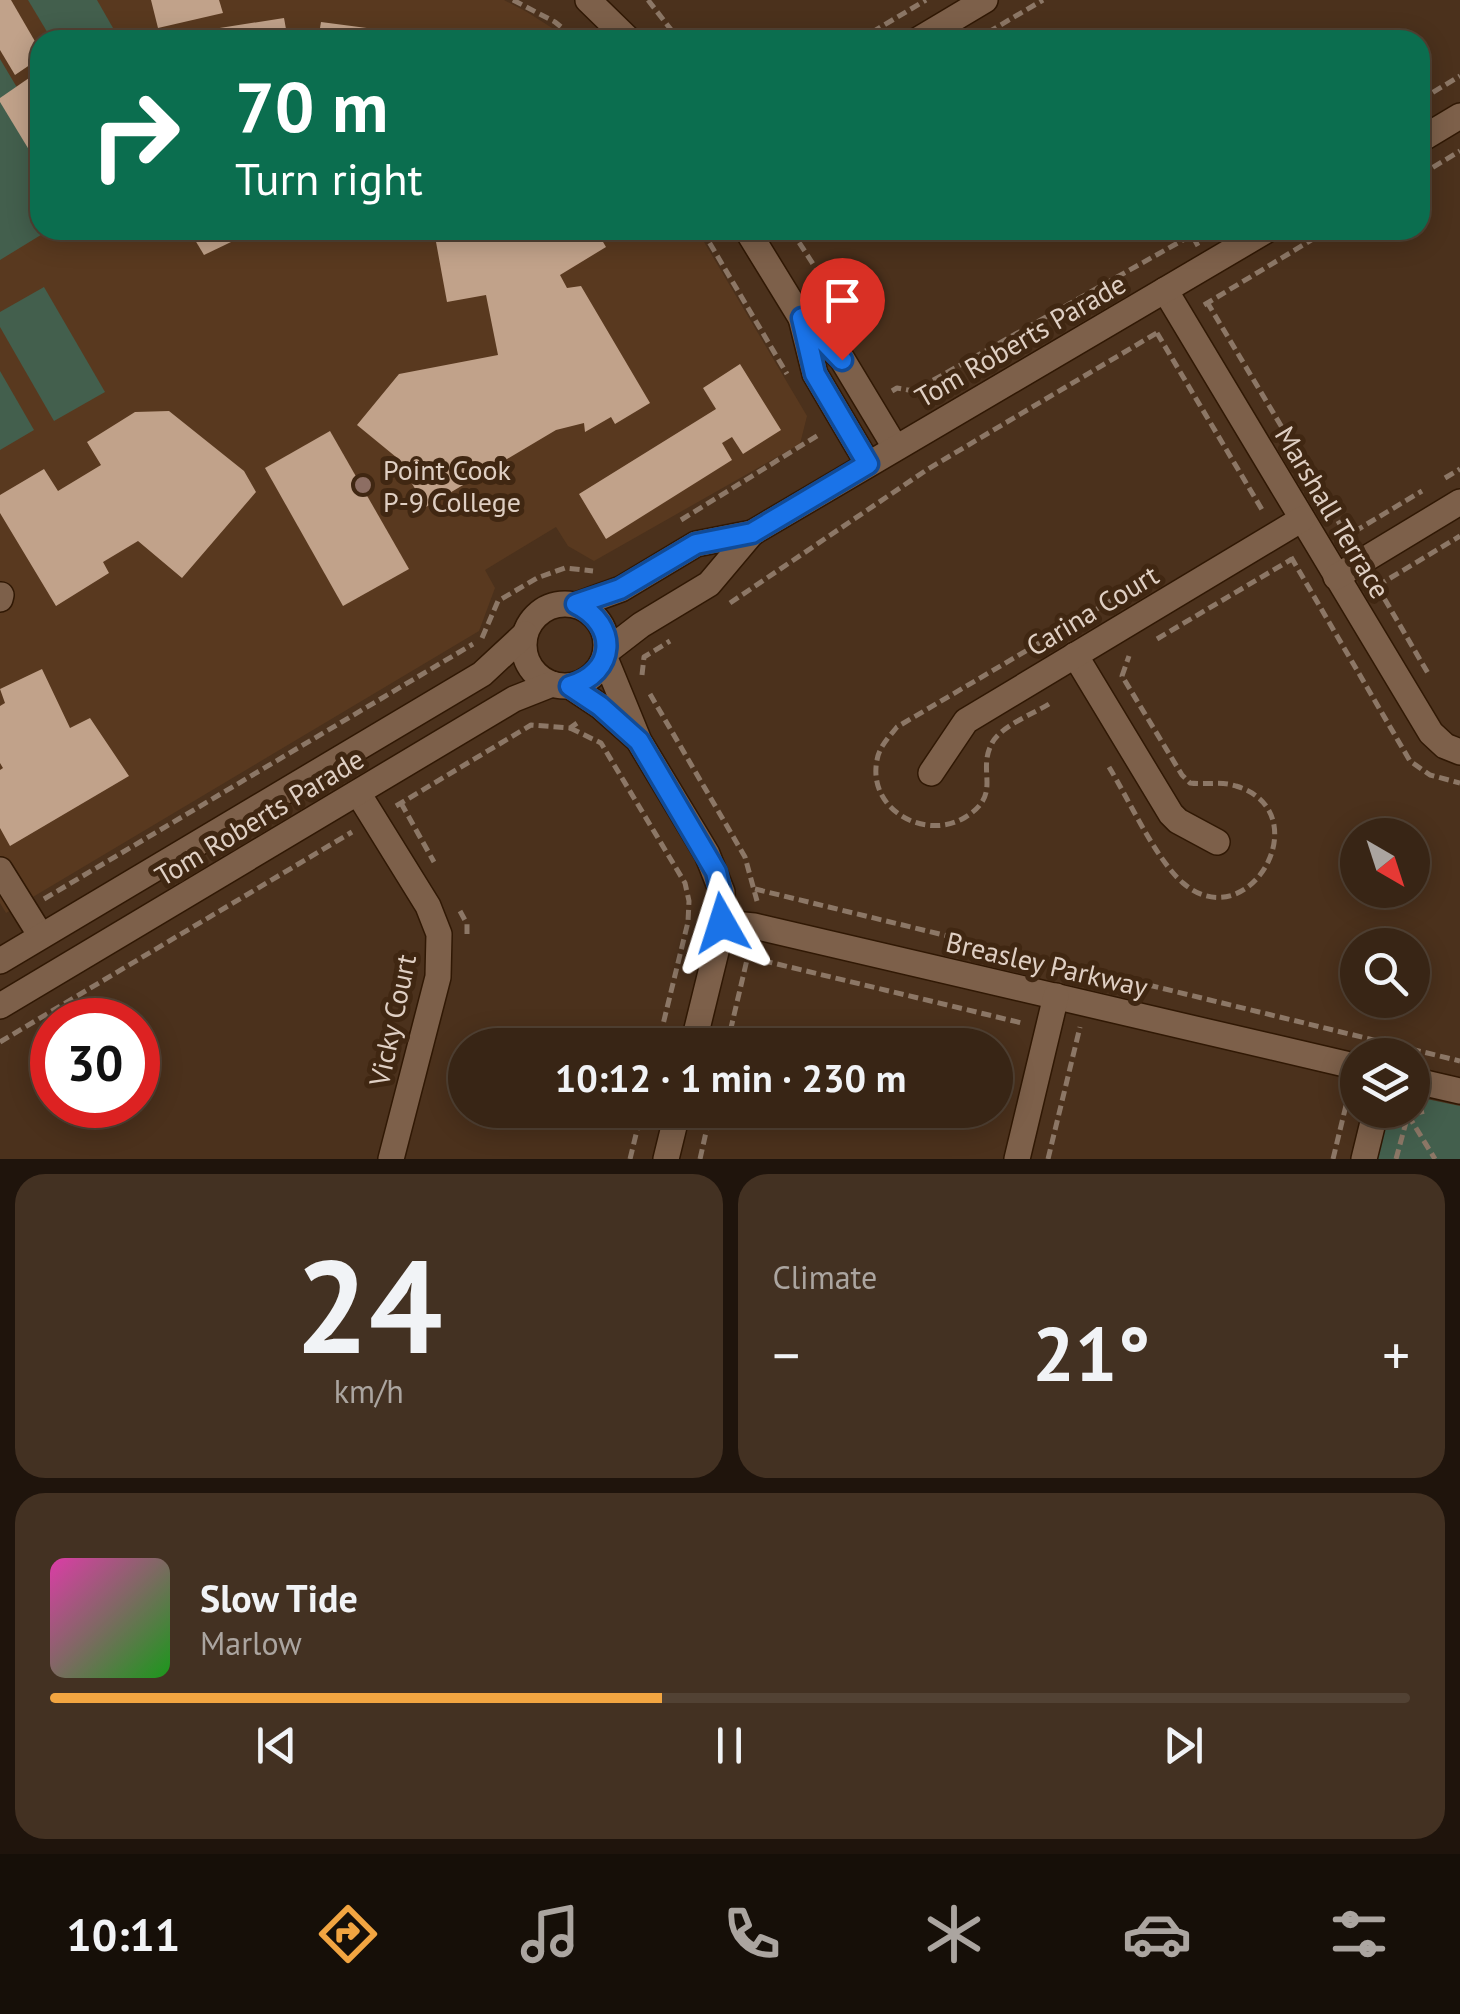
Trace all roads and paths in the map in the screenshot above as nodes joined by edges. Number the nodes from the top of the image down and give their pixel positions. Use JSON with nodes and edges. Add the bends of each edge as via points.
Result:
{"nodes":[{"id":1,"x":513,"y":0,"type":"edge"},
{"id":2,"x":588,"y":0,"type":"edge"},
{"id":3,"x":648,"y":0,"type":"edge"},
{"id":4,"x":926,"y":0,"type":"edge"},
{"id":5,"x":986,"y":0,"type":"edge"},
{"id":6,"x":1042,"y":0,"type":"edge"},
{"id":7,"x":565,"y":30,"type":"edge"},
{"id":8,"x":620,"y":30,"type":"edge"},
{"id":9,"x":670,"y":30,"type":"edge"},
{"id":10,"x":876,"y":30,"type":"edge"},
{"id":11,"x":935,"y":30,"type":"edge"},
{"id":12,"x":992,"y":30,"type":"edge"},
{"id":13,"x":1460,"y":76,"type":"edge"},
{"id":14,"x":1430,"y":94,"type":"edge"},
{"id":15,"x":1460,"y":116,"type":"edge"},
{"id":16,"x":1430,"y":134,"type":"edge"},
{"id":17,"x":1460,"y":151,"type":"edge"},
{"id":18,"x":1430,"y":169,"type":"edge"},
{"id":19,"x":708,"y":240,"type":"edge"},
{"id":20,"x":753,"y":240,"type":"edge"},
{"id":21,"x":798,"y":240,"type":"edge"},
{"id":22,"x":1183,"y":240,"type":"edge"},
{"id":23,"x":1250,"y":240,"type":"edge"},
{"id":24,"x":1311,"y":240,"type":"edge"},
{"id":25,"x":1165,"y":290,"type":"junction"},
{"id":26,"x":1207,"y":302,"type":"junction"},
{"id":27,"x":802,"y":318,"type":"junction"},
{"id":28,"x":1183,"y":318,"type":"junction"},
{"id":29,"x":1157,"y":333,"type":"junction"},
{"id":30,"x":866,"y":345,"type":"dead end"},
{"id":31,"x":884,"y":375,"type":"dead end"},
{"id":32,"x":792,"y":382,"type":"dead end"},
{"id":33,"x":894,"y":390,"type":"junction"},
{"id":34,"x":870,"y":405,"type":"junction"},
{"id":35,"x":842,"y":422,"type":"junction"},
{"id":36,"x":896,"y":447,"type":"junction"},
{"id":37,"x":868,"y":464,"type":"junction"},
{"id":38,"x":1460,"y":502,"type":"edge"},
{"id":39,"x":1302,"y":520,"type":"junction"},
{"id":40,"x":678,"y":522,"type":"dead end"},
{"id":41,"x":752,"y":533,"type":"junction"},
{"id":42,"x":1278,"y":535,"type":"junction"},
{"id":43,"x":1347,"y":536,"type":"dead end"},
{"id":44,"x":606,"y":565,"type":"dead end"},
{"id":45,"x":1336,"y":576,"type":"junction"},
{"id":46,"x":1377,"y":586,"type":"dead end"},
{"id":47,"x":576,"y":604,"type":"junction"},
{"id":48,"x":728,"y":604,"type":"dead end"},
{"id":49,"x":525,"y":634,"type":"junction"},
{"id":50,"x":671,"y":640,"type":"dead end"},
{"id":51,"x":606,"y":655,"type":"junction"},
{"id":52,"x":1075,"y":656,"type":"junction"},
{"id":53,"x":642,"y":674,"type":"junction"},
{"id":54,"x":561,"y":686,"type":"junction"},
{"id":55,"x":1437,"y":688,"type":"dead end"},
{"id":56,"x":610,"y":698,"type":"junction"},
{"id":57,"x":570,"y":728,"type":"junction"},
{"id":58,"x":1460,"y":752,"type":"edge"},
{"id":59,"x":931,"y":772,"type":"dead end"},
{"id":60,"x":1460,"y":783,"type":"edge"},
{"id":61,"x":358,"y":794,"type":"junction"},
{"id":62,"x":372,"y":820,"type":"junction"},
{"id":63,"x":1217,"y":842,"type":"dead end"},
{"id":64,"x":0,"y":870,"type":"edge"},
{"id":65,"x":755,"y":888,"type":"junction"},
{"id":66,"x":25,"y":911,"type":"junction"},
{"id":67,"x":722,"y":923,"type":"junction"},
{"id":68,"x":754,"y":926,"type":"junction"},
{"id":69,"x":41,"y":936,"type":"junction"},
{"id":70,"x":0,"y":961,"type":"edge"},
{"id":71,"x":1056,"y":996,"type":"junction"},
{"id":72,"x":0,"y":1006,"type":"edge"},
{"id":73,"x":1080,"y":1027,"type":"dead end"},
{"id":74,"x":662,"y":1028,"type":"edge"},
{"id":75,"x":698,"y":1028,"type":"edge"},
{"id":76,"x":731,"y":1028,"type":"edge"},
{"id":77,"x":0,"y":1042,"type":"edge"},
{"id":78,"x":1460,"y":1060,"type":"edge"},
{"id":79,"x":1340,"y":1062,"type":"edge"},
{"id":80,"x":1430,"y":1084,"type":"edge"},
{"id":81,"x":1460,"y":1091,"type":"edge"},
{"id":82,"x":1430,"y":1112,"type":"edge"},
{"id":83,"x":1441,"y":1115,"type":"dead end"},
{"id":84,"x":638,"y":1128,"type":"edge"},
{"id":85,"x":674,"y":1128,"type":"edge"},
{"id":86,"x":708,"y":1128,"type":"edge"},
{"id":87,"x":1341,"y":1128,"type":"edge"},
{"id":88,"x":1372,"y":1128,"type":"edge"},
{"id":89,"x":1402,"y":1128,"type":"edge"},
{"id":90,"x":1415,"y":1128,"type":"edge"},
{"id":91,"x":391,"y":1159,"type":"edge"},
{"id":92,"x":630,"y":1159,"type":"edge"},
{"id":93,"x":666,"y":1159,"type":"edge"},
{"id":94,"x":700,"y":1159,"type":"edge"},
{"id":95,"x":1018,"y":1159,"type":"edge"},
{"id":96,"x":1048,"y":1159,"type":"edge"},
{"id":97,"x":1333,"y":1159,"type":"edge"},
{"id":98,"x":1364,"y":1159,"type":"edge"},
{"id":99,"x":1396,"y":1159,"type":"edge"},
{"id":100,"x":1435,"y":1159,"type":"edge"}],
"edges":[{"from":1,"to":7,"type":"path"},
{"from":2,"to":8,"type":"street"},
{"from":3,"to":9,"type":"path"},
{"from":4,"to":10,"type":"path"},
{"from":5,"to":11,"type":"street"},
{"from":6,"to":12,"type":"path"},
{"from":13,"to":14,"type":"path"},
{"from":15,"to":16,"type":"street"},
{"from":17,"to":18,"type":"path"},
{"from":19,"to":32,"type":"path"},
{"from":20,"to":27,"type":"street"},
{"from":21,"to":30,"type":"path"},
{"from":22,"to":33,"type":"path","via":[[914,391]]},
{"from":23,"to":25,"type":"street","name":"Tom Roberts Parade"},
{"from":24,"to":26,"type":"path"},
{"from":25,"to":28,"type":"street","name":"Marshall Terrace"},
{"from":25,"to":36,"type":"street","name":"Tom Roberts Parade"},
{"from":26,"to":28,"type":"path"},
{"from":26,"to":43,"type":"path"},
{"from":27,"to":34,"type":"street","via":[[842,360]]},
{"from":27,"to":35,"type":"street","via":[[815,374]]},
{"from":28,"to":29,"type":"path"},
{"from":28,"to":39,"type":"street","name":"Marshall Terrace"},
{"from":29,"to":42,"type":"path"},
{"from":29,"to":48,"type":"path","via":[[928,469]]},
{"from":31,"to":33,"type":"path"},
{"from":33,"to":34,"type":"path"},
{"from":34,"to":36,"type":"street"},
{"from":35,"to":37,"type":"street"},
{"from":35,"to":40,"type":"path"},
{"from":36,"to":37,"type":"street","name":"Tom Roberts Parade"},
{"from":37,"to":41,"type":"street","name":"Tom Roberts Parade"},
{"from":38,"to":45,"type":"street"},
{"from":39,"to":42,"type":"street","name":"Carina Court"},
{"from":39,"to":45,"type":"street","name":"Marshall Terrace"},
{"from":41,"to":47,"type":"street","name":"Tom Roberts Parade","via":[[696,544],[620,589]]},
{"from":41,"to":51,"type":"street","name":"Tom Roberts Parade","via":[[709,584]]},
{"from":42,"to":52,"type":"street","name":"Carina Court"},
{"from":42,"to":60,"type":"path","via":[[1410,761]]},
{"from":44,"to":66,"type":"path","via":[[593,571],[564,568],[498,601],[481,640]]},
{"from":45,"to":58,"type":"street","name":"Marshall Terrace","via":[[1430,734]]},
{"from":46,"to":55,"type":"path"},
{"from":47,"to":49,"type":"street","via":[[539,612]]},
{"from":47,"to":51,"type":"street","via":[[603,628]]},
{"from":49,"to":54,"type":"street","via":[[532,670]]},
{"from":49,"to":69,"type":"street","name":"Tom Roberts Parade","via":[[482,674]]},
{"from":50,"to":53,"type":"path","via":[[644,657]]},
{"from":51,"to":54,"type":"street","via":[[592,677]]},
{"from":51,"to":56,"type":"street"},
{"from":52,"to":59,"type":"street","name":"Carina Court","via":[[966,721]]},
{"from":52,"to":63,"type":"street","via":[[1171,814]]},
{"from":53,"to":56,"type":"path"},
{"from":53,"to":65,"type":"path","via":[[745,856]]},
{"from":54,"to":56,"type":"street"},
{"from":54,"to":61,"type":"street","name":"Tom Roberts Parade","via":[[514,699]]},
{"from":56,"to":57,"type":"path"},
{"from":56,"to":67,"type":"street","via":[[716,872]]},
{"from":57,"to":62,"type":"path","via":[[530,725]]},
{"from":57,"to":74,"type":"path","via":[[601,743],[684,883],[688,922]]},
{"from":61,"to":62,"type":"street","name":"Vicky Court"},
{"from":61,"to":72,"type":"street","name":"Tom Roberts Parade"},
{"from":62,"to":77,"type":"path"},
{"from":62,"to":91,"type":"street","name":"Vicky Court","via":[[439,934],[438,978]]},
{"from":64,"to":66,"type":"street"},
{"from":65,"to":68,"type":"path"},
{"from":65,"to":78,"type":"path"},
{"from":66,"to":69,"type":"street"},
{"from":67,"to":68,"type":"street","name":"Breasley Parkway"},
{"from":67,"to":75,"type":"street"},
{"from":68,"to":71,"type":"street","name":"Breasley Parkway"},
{"from":68,"to":76,"type":"path"},
{"from":69,"to":70,"type":"street","name":"Tom Roberts Parade"},
{"from":71,"to":79,"type":"street","name":"Breasley Parkway"},
{"from":71,"to":95,"type":"street"},
{"from":73,"to":96,"type":"path"},
{"from":80,"to":81,"type":"street"},
{"from":82,"to":83,"type":"path"},
{"from":84,"to":92,"type":"path"},
{"from":85,"to":93,"type":"street"},
{"from":86,"to":94,"type":"path"},
{"from":87,"to":97,"type":"path"},
{"from":88,"to":98,"type":"street"},
{"from":89,"to":99,"type":"path"},
{"from":90,"to":100,"type":"path"}]}
